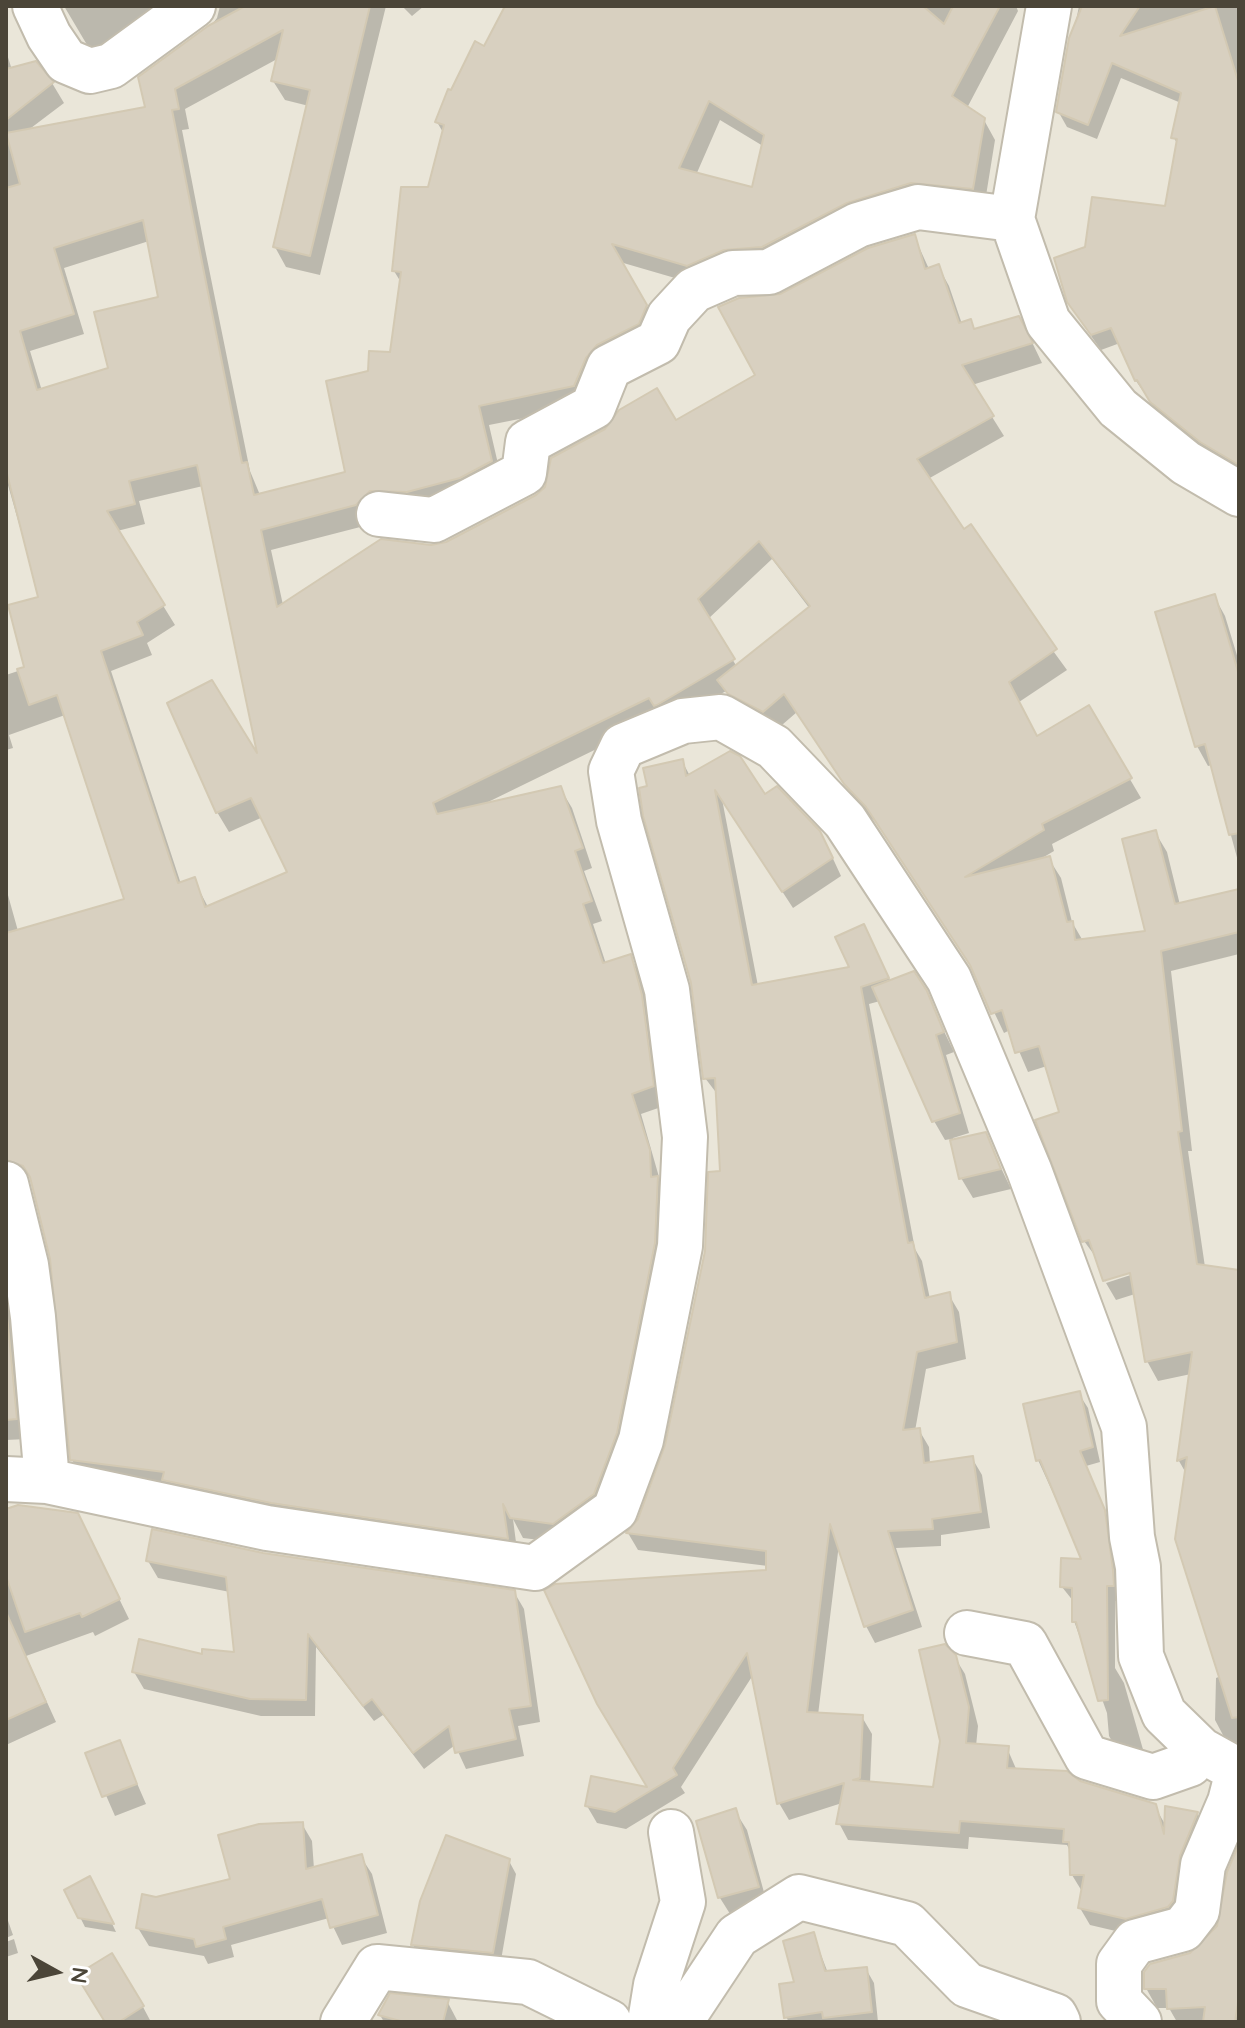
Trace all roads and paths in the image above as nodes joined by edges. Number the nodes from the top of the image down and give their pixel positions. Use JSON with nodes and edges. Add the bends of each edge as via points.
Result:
{"nodes":[{"id":1,"x":35,"y":6,"type":"edge"},
{"id":2,"x":193,"y":6,"type":"edge"},
{"id":3,"x":1049,"y":6,"type":"edge"},
{"id":4,"x":1012,"y":219,"type":"junction"},
{"id":5,"x":1239,"y":494,"type":"edge"},
{"id":6,"x":379,"y":514,"type":"dead end"},
{"id":7,"x":6,"y":1184,"type":"edge"},
{"id":8,"x":26,"y":1480,"type":"edge"},
{"id":9,"x":967,"y":1633,"type":"dead end"},
{"id":10,"x":1226,"y":1764,"type":"edge"},
{"id":11,"x":671,"y":1832,"type":"dead end"},
{"id":12,"x":343,"y":2022,"type":"edge"},
{"id":13,"x":609,"y":2022,"type":"edge"},
{"id":14,"x":650,"y":2022,"type":"edge"},
{"id":15,"x":680,"y":2022,"type":"edge"},
{"id":16,"x":1058,"y":2022,"type":"edge"},
{"id":17,"x":1139,"y":2022,"type":"edge"}],
"edges":[{"from":1,"to":2,"type":"street","via":[[66,61],[90,71],[111,66]]},
{"from":3,"to":4,"type":"street"},
{"from":4,"to":5,"type":"street","via":[[1048,322],[1118,408],[1186,463]]},
{"from":4,"to":6,"type":"street","via":[[918,207],[858,225],[769,272],[733,273],[694,290],[669,317],[658,342],[609,367],[593,407],[528,442],[524,473],[434,520]]},
{"from":7,"to":8,"type":"street","via":[[33,1317]]},
{"from":8,"to":10,"type":"street","via":[[267,1528],[535,1568],[615,1510],[641,1440],[680,1246],[685,1137],[667,990],[619,821],[611,771],[623,746],[683,721],[721,717],[774,747],[845,821],[949,979],[1029,1170],[1124,1427],[1141,1656],[1164,1714]]},
{"from":9,"to":10,"type":"street","via":[[1025,1644],[1087,1757],[1153,1777],[1190,1764]]},
{"from":10,"to":17,"type":"street","via":[[1230,1802],[1203,1865],[1197,1911],[1183,1929],[1135,1942],[1119,1964],[1119,2001]]},
{"from":11,"to":14,"type":"street","via":[[683,1902],[656,1985]]},
{"from":12,"to":13,"type":"street","via":[[377,1967],[528,1982]]},
{"from":15,"to":16,"type":"street","via":[[737,1936],[799,1897],[907,1924],[967,1985],[1055,2016]]}]}
